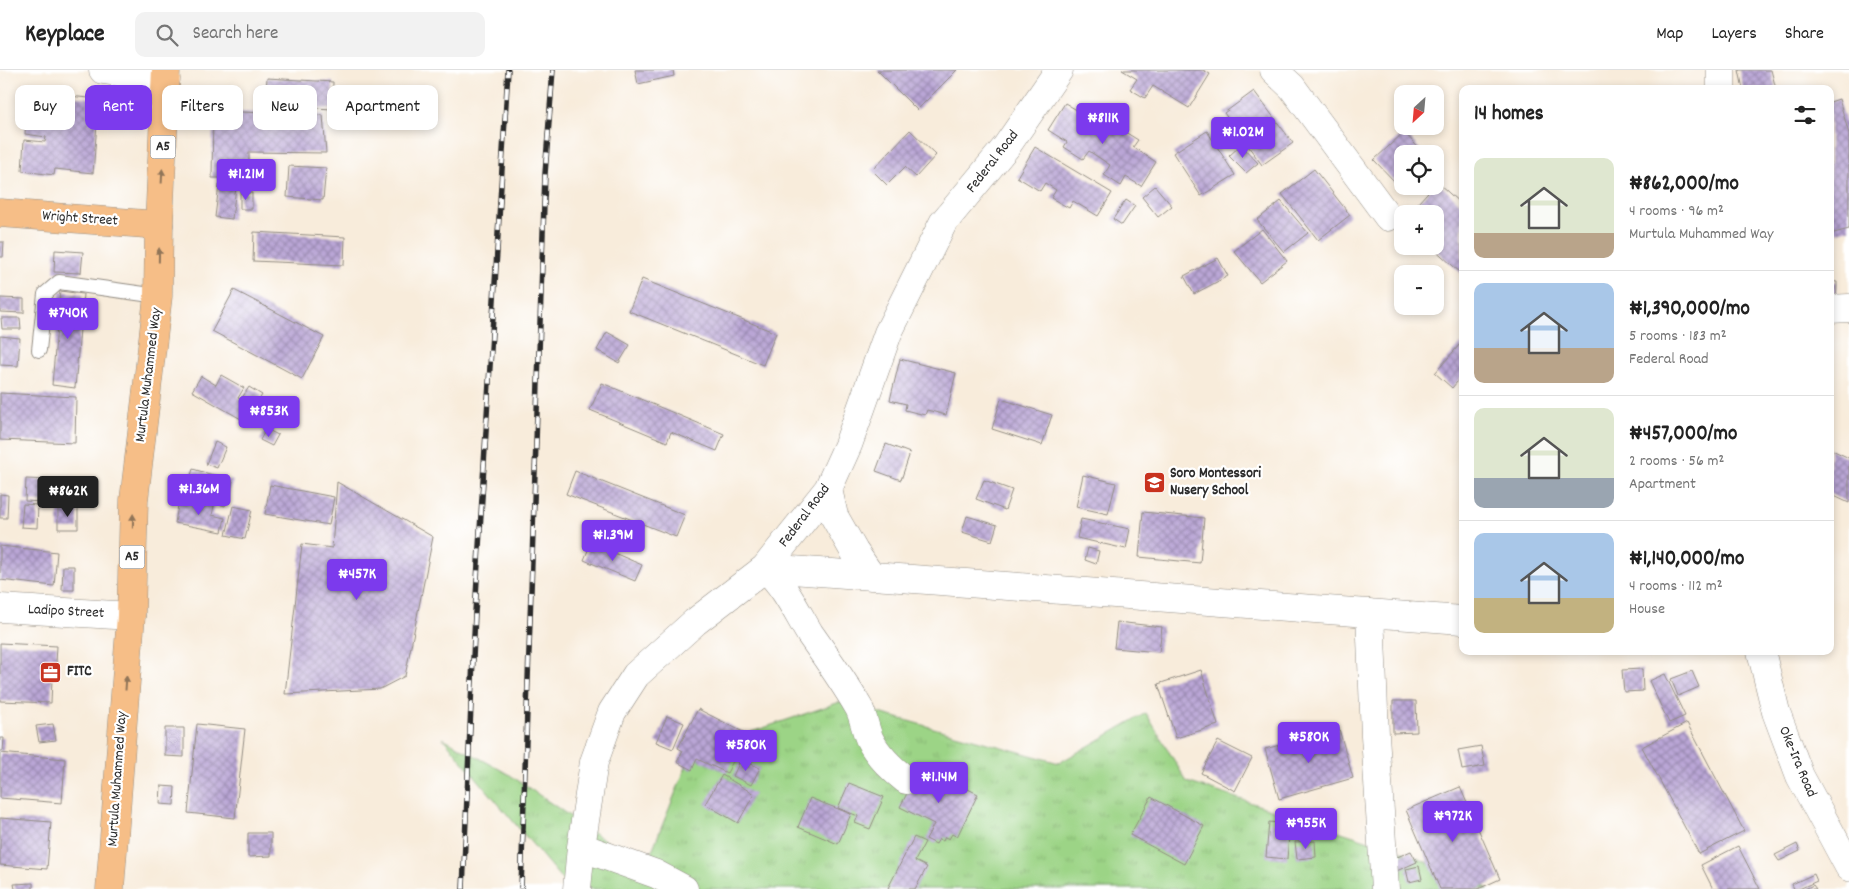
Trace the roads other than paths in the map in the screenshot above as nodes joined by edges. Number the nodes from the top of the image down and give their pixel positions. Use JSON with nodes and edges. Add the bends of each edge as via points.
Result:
{"nodes":[{"id":1,"x":103,"y":70,"type":"edge"},
{"id":2,"x":1060,"y":70,"type":"edge"},
{"id":3,"x":1274,"y":70,"type":"edge"},
{"id":4,"x":1720,"y":70,"type":"edge"},
{"id":5,"x":166,"y":74,"type":"edge"},
{"id":6,"x":1721,"y":85,"type":"edge"},
{"id":7,"x":0,"y":213,"type":"edge"},
{"id":8,"x":1388,"y":217,"type":"dead end"},
{"id":9,"x":159,"y":225,"type":"junction"},
{"id":10,"x":158,"y":296,"type":"junction"},
{"id":11,"x":1849,"y":308,"type":"edge"},
{"id":12,"x":1834,"y":309,"type":"edge"},
{"id":13,"x":39,"y":350,"type":"dead end"},
{"id":14,"x":828,"y":489,"type":"junction"},
{"id":15,"x":765,"y":568,"type":"junction"},
{"id":16,"x":871,"y":576,"type":"junction"},
{"id":17,"x":0,"y":608,"type":"edge"},
{"id":18,"x":1370,"y":613,"type":"junction"},
{"id":19,"x":131,"y":616,"type":"junction"},
{"id":20,"x":1459,"y":620,"type":"edge"},
{"id":21,"x":1762,"y":655,"type":"edge"},
{"id":22,"x":906,"y":780,"type":"dead end"},
{"id":23,"x":580,"y":847,"type":"junction"},
{"id":24,"x":1849,"y":867,"type":"edge"},
{"id":25,"x":110,"y":889,"type":"edge"},
{"id":26,"x":577,"y":889,"type":"edge"},
{"id":27,"x":684,"y":889,"type":"edge"},
{"id":28,"x":1386,"y":889,"type":"edge"}],
"edges":[{"from":1,"to":5,"type":"street"},
{"from":2,"to":14,"type":"street","name":"Federal Road","via":[[1006,147],[943,223],[888,333],[848,445]]},
{"from":3,"to":8,"type":"street","via":[[1292,87]]},
{"from":4,"to":6,"type":"street"},
{"from":9,"to":5,"type":"main road","name":"Murtula Muhammed Way","number":"A5","one_way":true},
{"from":7,"to":9,"type":"main road","name":"Wright Street"},
{"from":10,"to":9,"type":"main road","name":"Murtula Muhammed Way","number":"A5","one_way":true},
{"from":10,"to":13,"type":"lane","via":[[59,282],[45,294]]},
{"from":19,"to":10,"type":"main road","name":"Murtula Muhammed Way","number":"A5","one_way":true,"via":[[134,500]]},
{"from":11,"to":12,"type":"street"},
{"from":14,"to":15,"type":"street","name":"Federal Road"},
{"from":14,"to":16,"type":"street","via":[[834,516]]},
{"from":15,"to":16,"type":"street"},
{"from":15,"to":22,"type":"street","via":[[782,586],[849,690],[880,756]]},
{"from":15,"to":23,"type":"street","name":"Federal Road","via":[[687,628],[636,675],[612,712],[594,762]]},
{"from":16,"to":18,"type":"street"},
{"from":17,"to":19,"type":"street","name":"Ladipo Street"},
{"from":18,"to":20,"type":"street"},
{"from":18,"to":28,"type":"street"},
{"from":25,"to":19,"type":"main road","name":"Murtula Muhammed Way","number":"A5","one_way":true},
{"from":21,"to":24,"type":"street","name":"Oke-Ira Road","via":[[1776,712],[1800,776]]},
{"from":23,"to":26,"type":"street","name":"Federal Road"},
{"from":23,"to":27,"type":"street","via":[[656,874]]}]}
